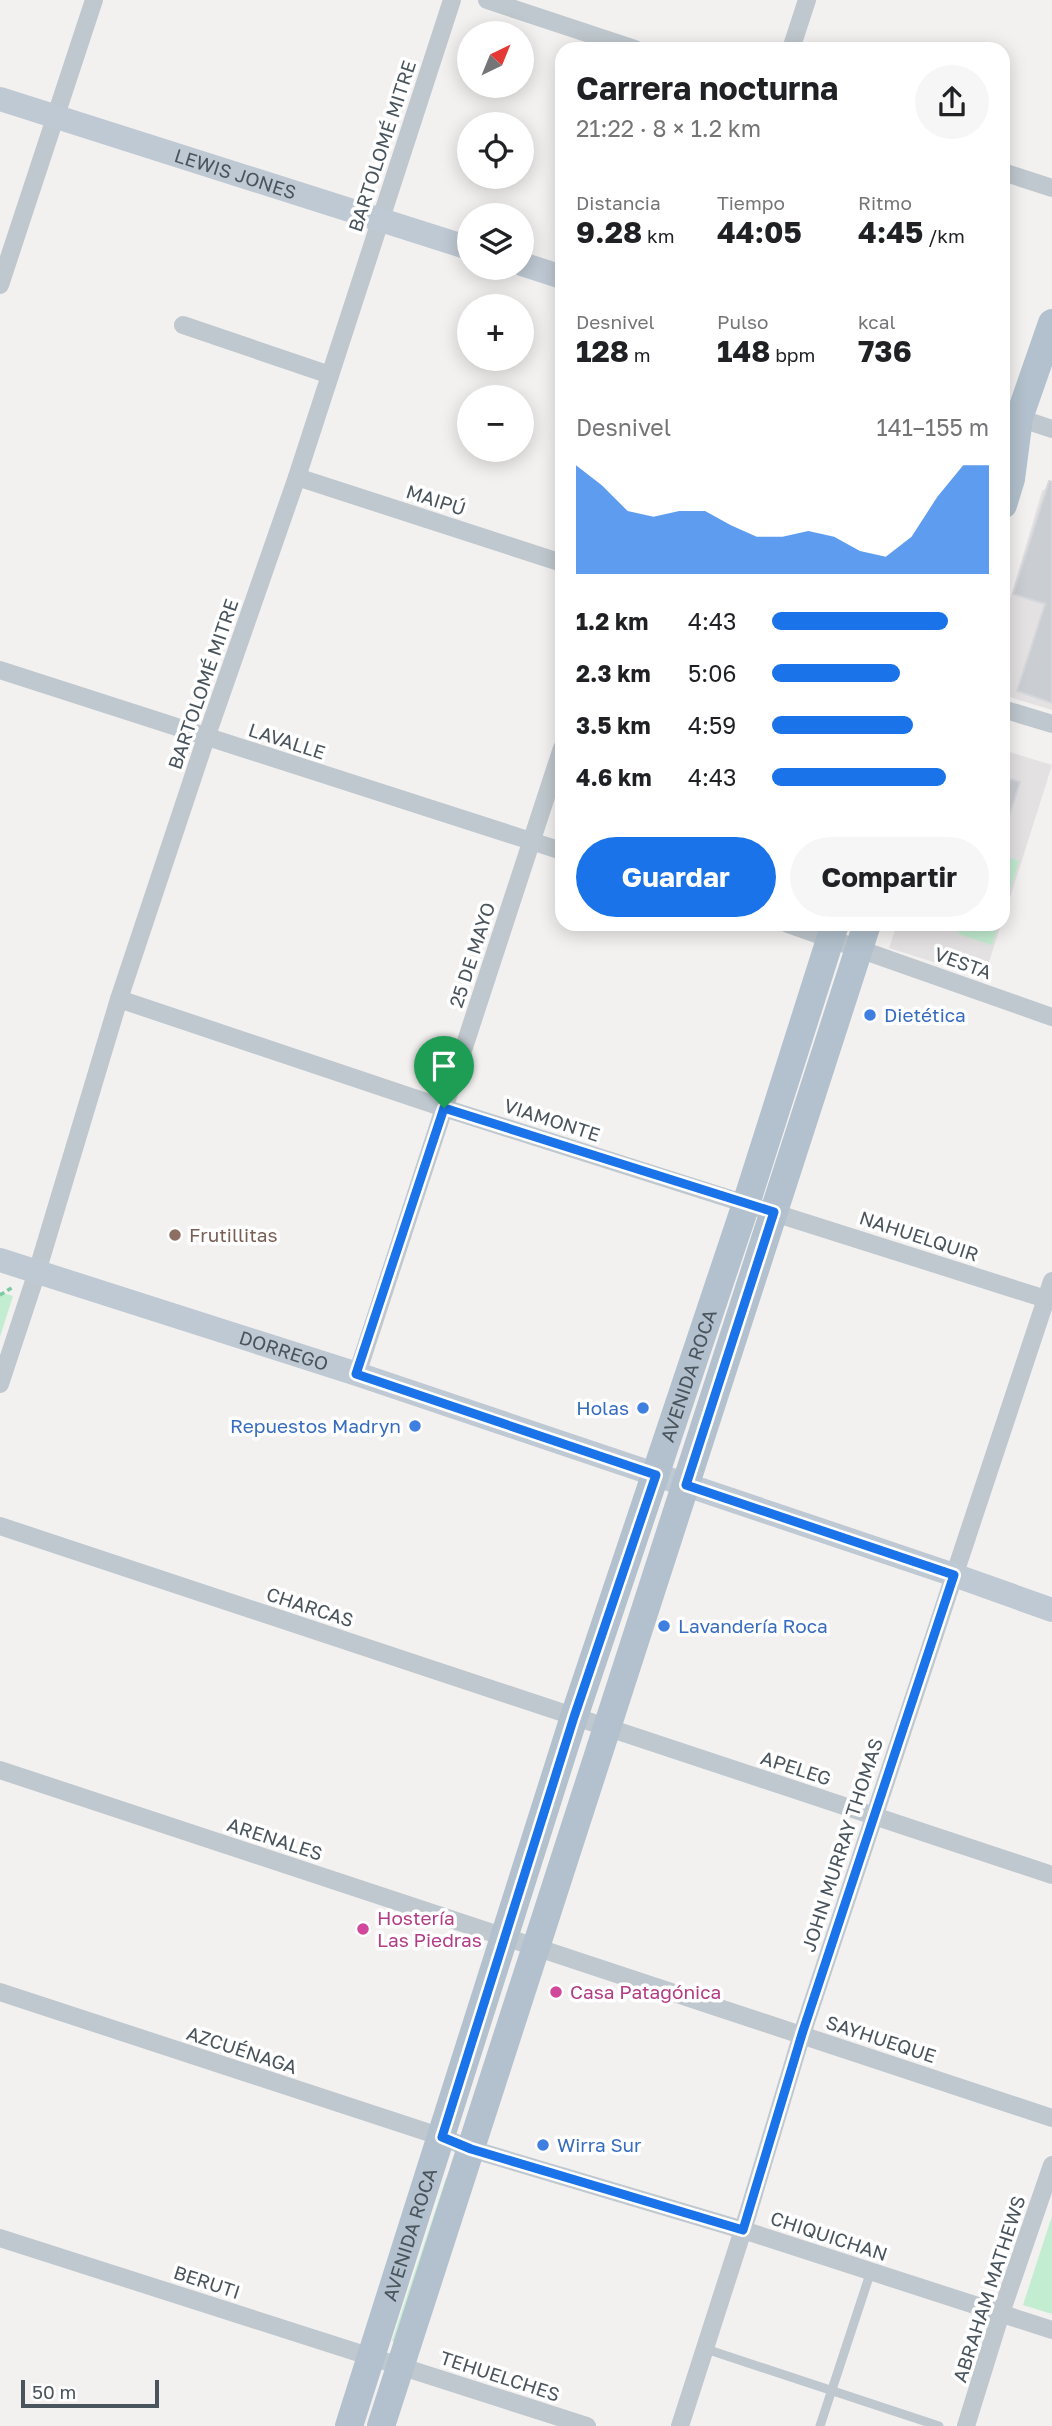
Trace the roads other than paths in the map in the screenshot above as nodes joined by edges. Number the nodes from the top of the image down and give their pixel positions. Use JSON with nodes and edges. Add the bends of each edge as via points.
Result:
{"nodes":[{"id":1,"x":94,"y":0,"type":"edge"},
{"id":2,"x":452,"y":0,"type":"edge"},
{"id":3,"x":487,"y":0,"type":"edge"},
{"id":4,"x":807,"y":0,"type":"edge"},
{"id":5,"x":614,"y":42,"type":"edge"},
{"id":6,"x":793,"y":42,"type":"edge"},
{"id":7,"x":0,"y":99,"type":"edge"},
{"id":8,"x":55,"y":117,"type":"junction"},
{"id":9,"x":1010,"y":174,"type":"edge"},
{"id":10,"x":1052,"y":188,"type":"edge"},
{"id":11,"x":380,"y":219,"type":"junction"},
{"id":12,"x":457,"y":244,"type":"edge"},
{"id":13,"x":534,"y":268,"type":"edge"},
{"id":14,"x":555,"y":275,"type":"edge"},
{"id":15,"x":0,"y":285,"type":"edge"},
{"id":16,"x":1052,"y":323,"type":"edge"},
{"id":17,"x":183,"y":325,"type":"dead end"},
{"id":18,"x":330,"y":375,"type":"junction"},
{"id":19,"x":1011,"y":415,"type":"edge"},
{"id":20,"x":1052,"y":429,"type":"edge"},
{"id":21,"x":296,"y":477,"type":"junction"},
{"id":22,"x":1010,"y":482,"type":"edge"},
{"id":23,"x":555,"y":561,"type":"edge"},
{"id":24,"x":0,"y":670,"type":"edge"},
{"id":25,"x":1010,"y":711,"type":"edge"},
{"id":26,"x":1052,"y":724,"type":"edge"},
{"id":27,"x":206,"y":738,"type":"junction"},
{"id":28,"x":555,"y":769,"type":"edge"},
{"id":29,"x":531,"y":841,"type":"junction"},
{"id":30,"x":555,"y":849,"type":"edge"},
{"id":31,"x":833,"y":931,"type":"edge"},
{"id":32,"x":863,"y":936,"type":"edge"},
{"id":33,"x":119,"y":999,"type":"junction"},
{"id":34,"x":1052,"y":1017,"type":"edge"},
{"id":35,"x":444,"y":1108,"type":"junction"},
{"id":36,"x":746,"y":1204,"type":"junction"},
{"id":37,"x":774,"y":1212,"type":"junction"},
{"id":38,"x":0,"y":1260,"type":"edge"},
{"id":39,"x":37,"y":1272,"type":"junction"},
{"id":40,"x":1052,"y":1280,"type":"edge"},
{"id":41,"x":1049,"y":1300,"type":"edge"},
{"id":42,"x":356,"y":1374,"type":"junction"},
{"id":43,"x":0,"y":1384,"type":"edge"},
{"id":44,"x":656,"y":1475,"type":"junction"},
{"id":45,"x":686,"y":1485,"type":"junction"},
{"id":46,"x":0,"y":1526,"type":"edge"},
{"id":47,"x":954,"y":1575,"type":"junction"},
{"id":48,"x":1052,"y":1610,"type":"edge"},
{"id":49,"x":574,"y":1717,"type":"junction"},
{"id":50,"x":607,"y":1728,"type":"junction"},
{"id":51,"x":0,"y":1770,"type":"edge"},
{"id":52,"x":873,"y":1816,"type":"junction"},
{"id":53,"x":1052,"y":1875,"type":"edge"},
{"id":54,"x":504,"y":1938,"type":"junction"},
{"id":55,"x":536,"y":1948,"type":"junction"},
{"id":56,"x":0,"y":1992,"type":"edge"},
{"id":57,"x":802,"y":2034,"type":"junction"},
{"id":58,"x":1052,"y":2118,"type":"edge"},
{"id":59,"x":442,"y":2137,"type":"junction"},
{"id":60,"x":471,"y":2149,"type":"junction"},
{"id":61,"x":1052,"y":2165,"type":"edge"},
{"id":62,"x":743,"y":2230,"type":"junction"},
{"id":63,"x":0,"y":2238,"type":"edge"},
{"id":64,"x":871,"y":2271,"type":"junction"},
{"id":65,"x":1001,"y":2313,"type":"junction"},
{"id":66,"x":1052,"y":2330,"type":"edge"},
{"id":67,"x":706,"y":2350,"type":"junction"},
{"id":68,"x":372,"y":2357,"type":"junction"},
{"id":69,"x":401,"y":2367,"type":"junction"},
{"id":70,"x":831,"y":2391,"type":"junction"},
{"id":71,"x":349,"y":2426,"type":"edge"},
{"id":72,"x":381,"y":2426,"type":"edge"},
{"id":73,"x":587,"y":2426,"type":"edge"},
{"id":74,"x":681,"y":2426,"type":"edge"},
{"id":75,"x":820,"y":2426,"type":"edge"},
{"id":76,"x":939,"y":2426,"type":"edge"},
{"id":77,"x":966,"y":2426,"type":"edge"}],
"edges":[{"from":1,"to":8,"type":"street"},
{"from":2,"to":11,"type":"street","name":"BARTOLOMÉ MITRE"},
{"from":3,"to":5,"type":"street"},
{"from":4,"to":6,"type":"street"},
{"from":7,"to":8,"type":"main road","name":"LEWIS JONES"},
{"from":8,"to":11,"type":"main road","name":"LEWIS JONES"},
{"from":8,"to":15,"type":"street"},
{"from":9,"to":10,"type":"street"},
{"from":11,"to":12,"type":"main road","name":"LEWIS JONES"},
{"from":11,"to":18,"type":"street","name":"BARTOLOMÉ MITRE"},
{"from":13,"to":14,"type":"main road"},
{"from":16,"to":19,"type":"main road"},
{"from":17,"to":18,"type":"street"},
{"from":18,"to":21,"type":"street","name":"BARTOLOMÉ MITRE"},
{"from":19,"to":20,"type":"street"},
{"from":19,"to":22,"type":"main road"},
{"from":21,"to":23,"type":"street","name":"MAIPÚ"},
{"from":21,"to":27,"type":"street","name":"BARTOLOMÉ MITRE"},
{"from":24,"to":27,"type":"street","name":"LAVALLE"},
{"from":25,"to":26,"type":"street"},
{"from":27,"to":29,"type":"street","name":"LAVALLE"},
{"from":27,"to":33,"type":"street","name":"BARTOLOMÉ MITRE"},
{"from":28,"to":29,"type":"street","name":"25 DE MAYO"},
{"from":29,"to":30,"type":"street","name":"LAVALLE"},
{"from":29,"to":35,"type":"street","name":"25 DE MAYO"},
{"from":31,"to":32,"type":"street"},
{"from":31,"to":36,"type":"main road","name":"AVENIDA ROCA"},
{"from":32,"to":34,"type":"street","name":"VESTA"},
{"from":32,"to":37,"type":"main road","name":"AVENIDA ROCA"},
{"from":33,"to":35,"type":"street","name":"VIAMONTE"},
{"from":33,"to":39,"type":"street","name":"BARTOLOMÉ MITRE"},
{"from":35,"to":36,"type":"street","name":"VIAMONTE"},
{"from":35,"to":42,"type":"street","name":"25 DE MAYO"},
{"from":36,"to":37,"type":"street","name":"VIAMONTE"},
{"from":36,"to":44,"type":"main road","name":"AVENIDA ROCA"},
{"from":37,"to":41,"type":"street","name":"NAHUELQUIR"},
{"from":37,"to":45,"type":"main road","name":"AVENIDA ROCA"},
{"from":38,"to":39,"type":"main road","name":"DORREGO"},
{"from":39,"to":42,"type":"main road","name":"DORREGO"},
{"from":39,"to":43,"type":"street","name":"BARTOLOMÉ MITRE"},
{"from":40,"to":41,"type":"street","name":"JOHN MURRAY THOMAS"},
{"from":41,"to":47,"type":"street","name":"JOHN MURRAY THOMAS"},
{"from":42,"to":44,"type":"main road","name":"DORREGO"},
{"from":44,"to":45,"type":"main road","name":"DORREGO"},
{"from":44,"to":49,"type":"main road","name":"AVENIDA ROCA"},
{"from":45,"to":47,"type":"main road","name":"DORREGO"},
{"from":45,"to":50,"type":"main road","name":"AVENIDA ROCA"},
{"from":46,"to":49,"type":"street","name":"CHARCAS"},
{"from":47,"to":48,"type":"main road","name":"DORREGO"},
{"from":47,"to":52,"type":"street","name":"JOHN MURRAY THOMAS"},
{"from":49,"to":50,"type":"street","name":"CHARCAS"},
{"from":49,"to":54,"type":"main road","name":"AVENIDA ROCA"},
{"from":50,"to":52,"type":"street","name":"APELEG"},
{"from":50,"to":55,"type":"main road","name":"AVENIDA ROCA"},
{"from":51,"to":54,"type":"street","name":"ARENALES"},
{"from":52,"to":53,"type":"street","name":"APELEG"},
{"from":52,"to":57,"type":"street","name":"JOHN MURRAY THOMAS"},
{"from":54,"to":55,"type":"street","name":"ARENALES"},
{"from":54,"to":59,"type":"main road","name":"AVENIDA ROCA"},
{"from":55,"to":57,"type":"street","name":"SAYHUEQUE"},
{"from":55,"to":60,"type":"main road","name":"AVENIDA ROCA"},
{"from":56,"to":59,"type":"street","name":"AZCUÉNAGA"},
{"from":57,"to":58,"type":"street","name":"SAYHUEQUE"},
{"from":57,"to":62,"type":"street","name":"JOHN MURRAY THOMAS"},
{"from":59,"to":60,"type":"street","name":"AZCUÉNAGA"},
{"from":59,"to":68,"type":"main road","name":"AVENIDA ROCA"},
{"from":60,"to":62,"type":"street","name":"CHIQUICHAN"},
{"from":60,"to":69,"type":"main road","name":"AVENIDA ROCA"},
{"from":61,"to":65,"type":"street","name":"ABRAHAM MATHEWS"},
{"from":62,"to":64,"type":"street","name":"CHIQUICHAN"},
{"from":62,"to":67,"type":"street","name":"JOHN MURRAY THOMAS"},
{"from":63,"to":68,"type":"street","name":"BERUTI"},
{"from":64,"to":65,"type":"street","name":"CHIQUICHAN"},
{"from":64,"to":70,"type":"lane"},
{"from":65,"to":66,"type":"street","name":"CHIQUICHAN"},
{"from":65,"to":77,"type":"street","name":"ABRAHAM MATHEWS"},
{"from":67,"to":70,"type":"lane"},
{"from":67,"to":74,"type":"street","name":"JOHN MURRAY THOMAS"},
{"from":68,"to":69,"type":"street","name":"BERUTI"},
{"from":68,"to":71,"type":"main road","name":"AVENIDA ROCA"},
{"from":69,"to":72,"type":"main road","name":"AVENIDA ROCA"},
{"from":69,"to":73,"type":"street","name":"TEHUELCHES"},
{"from":70,"to":75,"type":"lane"},
{"from":70,"to":76,"type":"lane"}]}
